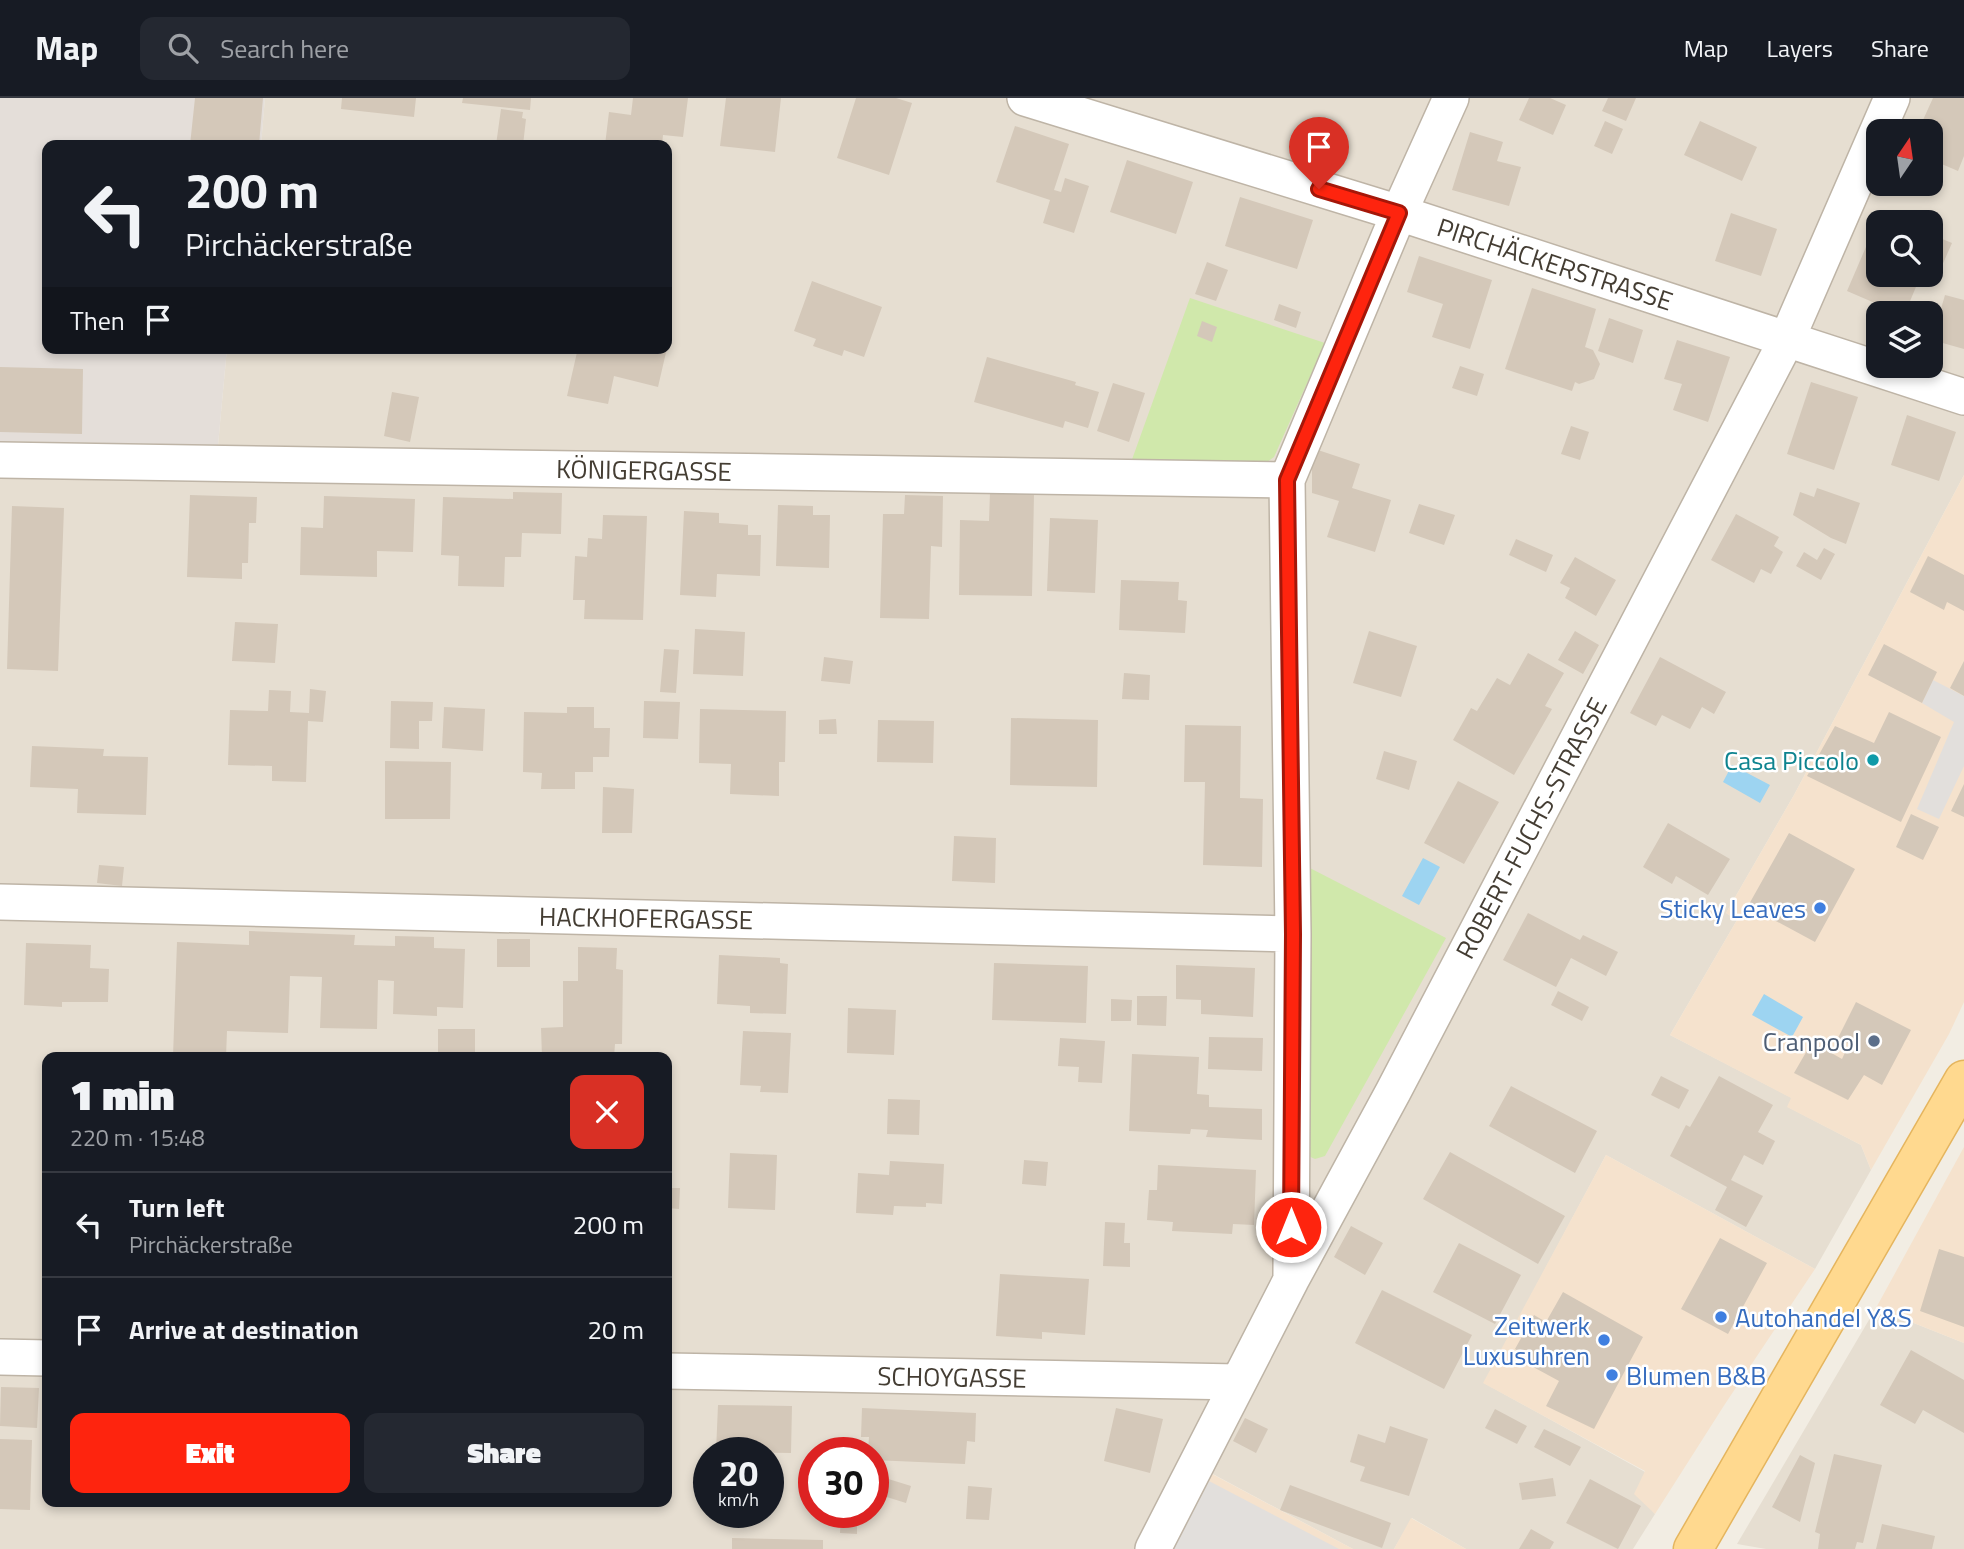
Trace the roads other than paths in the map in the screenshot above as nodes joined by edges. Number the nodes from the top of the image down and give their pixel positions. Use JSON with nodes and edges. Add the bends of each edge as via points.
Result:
{"nodes":[{"id":1,"x":1025,"y":98,"type":"edge"},
{"id":2,"x":1451,"y":98,"type":"edge"},
{"id":3,"x":1892,"y":98,"type":"edge"},
{"id":4,"x":1399,"y":213,"type":"junction"},
{"id":5,"x":1787,"y":339,"type":"junction"},
{"id":6,"x":1964,"y":397,"type":"edge"},
{"id":7,"x":0,"y":460,"type":"edge"},
{"id":8,"x":1287,"y":480,"type":"junction"},
{"id":9,"x":0,"y":902,"type":"edge"},
{"id":10,"x":1293,"y":934,"type":"junction"},
{"id":11,"x":1964,"y":1081,"type":"edge"},
{"id":12,"x":1291,"y":1280,"type":"junction"},
{"id":13,"x":0,"y":1357,"type":"edge"},
{"id":14,"x":42,"y":1358,"type":"edge"},
{"id":15,"x":672,"y":1371,"type":"edge"},
{"id":16,"x":1238,"y":1382,"type":"junction"},
{"id":17,"x":1153,"y":1549,"type":"edge"},
{"id":18,"x":1693,"y":1549,"type":"edge"}],
"edges":[{"from":1,"to":4,"type":"street","name":"PIRCHÄCKERSTRASSE"},
{"from":2,"to":4,"type":"street"},
{"from":3,"to":5,"type":"street","name":"ROBERT-FUCHS-STRASSE"},
{"from":4,"to":5,"type":"street","name":"PIRCHÄCKERSTRASSE"},
{"from":4,"to":8,"type":"street"},
{"from":5,"to":6,"type":"street","name":"PIRCHÄCKERSTRASSE"},
{"from":5,"to":12,"type":"street","name":"ROBERT-FUCHS-STRASSE"},
{"from":7,"to":8,"type":"street","name":"KÖNIGERGASSE"},
{"from":8,"to":10,"type":"street"},
{"from":9,"to":10,"type":"street","name":"HACKHOFERGASSE"},
{"from":10,"to":12,"type":"street"},
{"from":11,"to":18,"type":"main road"},
{"from":12,"to":16,"type":"street","name":"ROBERT-FUCHS-STRASSE"},
{"from":13,"to":14,"type":"street"},
{"from":15,"to":16,"type":"street","name":"SCHOYGASSE"},
{"from":16,"to":17,"type":"street","name":"ROBERT-FUCHS-STRASSE"}]}
